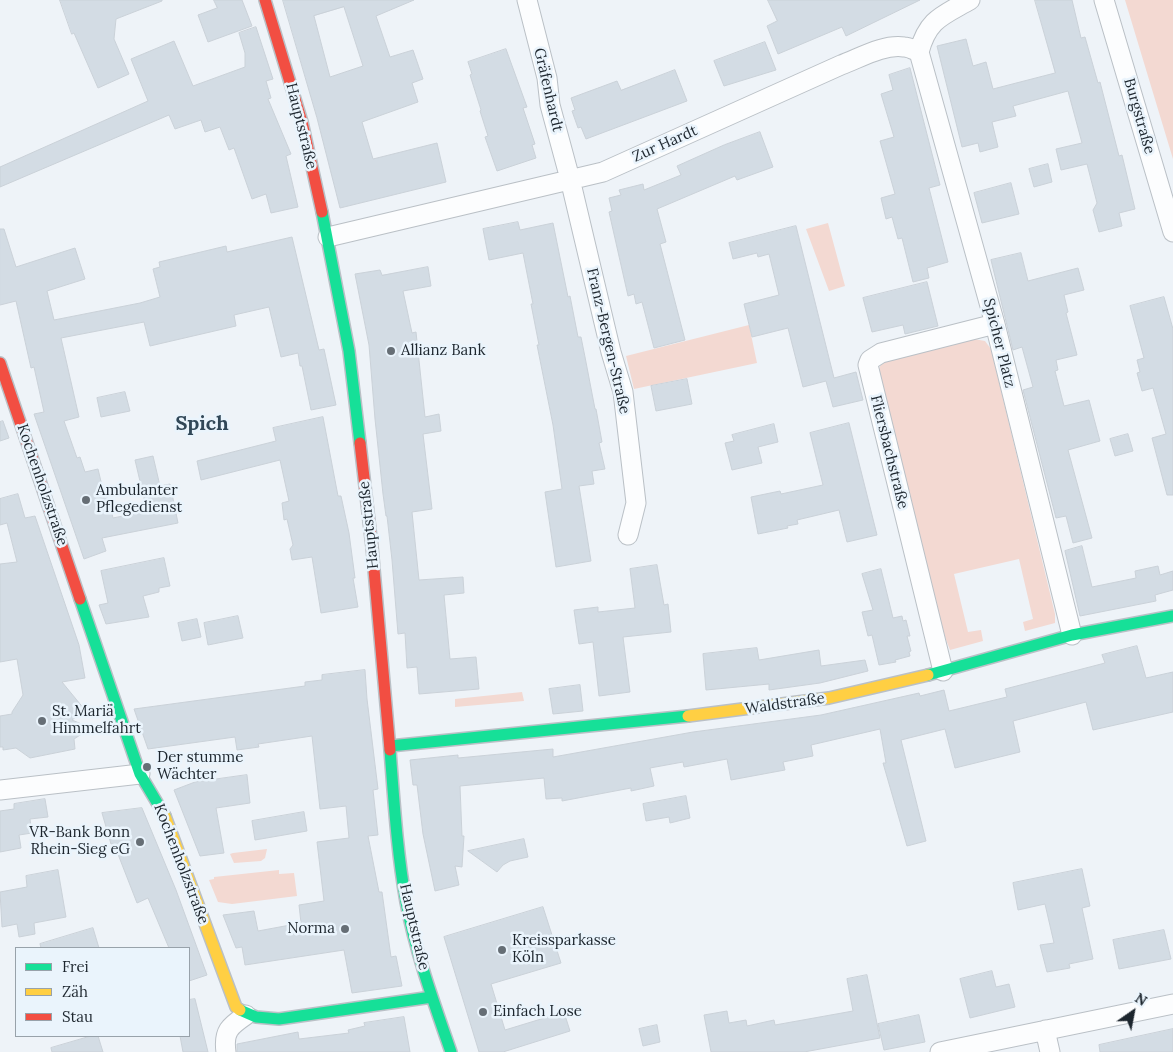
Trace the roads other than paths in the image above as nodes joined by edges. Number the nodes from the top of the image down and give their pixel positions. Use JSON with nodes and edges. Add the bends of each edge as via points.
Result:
{"nodes":[{"id":1,"x":265,"y":0,"type":"edge"},
{"id":2,"x":527,"y":0,"type":"edge"},
{"id":3,"x":970,"y":0,"type":"edge"},
{"id":4,"x":1104,"y":0,"type":"edge"},
{"id":5,"x":919,"y":52,"type":"junction"},
{"id":6,"x":570,"y":179,"type":"junction"},
{"id":7,"x":1173,"y":232,"type":"edge"},
{"id":8,"x":328,"y":237,"type":"junction"},
{"id":9,"x":995,"y":324,"type":"junction"},
{"id":10,"x":0,"y":364,"type":"edge"},
{"id":11,"x":628,"y":534,"type":"dead end"},
{"id":12,"x":1173,"y":616,"type":"edge"},
{"id":13,"x":1072,"y":635,"type":"junction"},
{"id":14,"x":942,"y":671,"type":"junction"},
{"id":15,"x":390,"y":746,"type":"junction"},
{"id":16,"x":140,"y":774,"type":"junction"},
{"id":17,"x":0,"y":790,"type":"edge"},
{"id":18,"x":432,"y":997,"type":"junction"},
{"id":19,"x":1173,"y":1004,"type":"edge"},
{"id":20,"x":246,"y":1015,"type":"junction"},
{"id":21,"x":1046,"y":1030,"type":"junction"},
{"id":22,"x":226,"y":1052,"type":"edge"},
{"id":23,"x":451,"y":1052,"type":"edge"},
{"id":24,"x":940,"y":1052,"type":"edge"},
{"id":25,"x":1050,"y":1052,"type":"edge"}],
"edges":[{"from":1,"to":8,"type":"street","name":"Hauptstraße","via":[[302,122]]},
{"from":2,"to":6,"type":"street","name":"Gräfenhardt"},
{"from":3,"to":5,"type":"street","via":[[929,27]]},
{"from":4,"to":7,"type":"street","name":"Burgstraße"},
{"from":5,"to":6,"type":"street","name":"Zur Hardt","via":[[892,46],[878,51],[603,172]]},
{"from":5,"to":9,"type":"street","name":"Spicher Platz"},
{"from":6,"to":8,"type":"street","name":"Zur Hardt"},
{"from":6,"to":11,"type":"street","name":"Franz-Bergen-Straße","via":[[623,392],[636,503]]},
{"from":8,"to":15,"type":"street","name":"Hauptstraße","via":[[356,400]]},
{"from":9,"to":13,"type":"street","name":"Spicher Platz"},
{"from":9,"to":14,"type":"street","name":"Fliersbachstraße","via":[[881,353],[870,360],[868,366]]},
{"from":10,"to":16,"type":"street","name":"Kochenholzstraße"},
{"from":12,"to":13,"type":"street","name":"Waldstraße"},
{"from":13,"to":14,"type":"street","name":"Waldstraße"},
{"from":14,"to":15,"type":"street","name":"Waldstraße","via":[[829,698],[766,707]]},
{"from":15,"to":18,"type":"street","name":"Hauptstraße","via":[[406,902]]},
{"from":16,"to":17,"type":"street"},
{"from":16,"to":20,"type":"street","name":"Kochenholzstraße","via":[[168,822],[229,991],[236,1007]]},
{"from":18,"to":20,"type":"street","via":[[279,1019]]},
{"from":18,"to":23,"type":"street","name":"Hauptstraße"},
{"from":19,"to":21,"type":"street"},
{"from":20,"to":22,"type":"street","via":[[227,1031]]},
{"from":21,"to":24,"type":"street"},
{"from":21,"to":25,"type":"street"}]}
